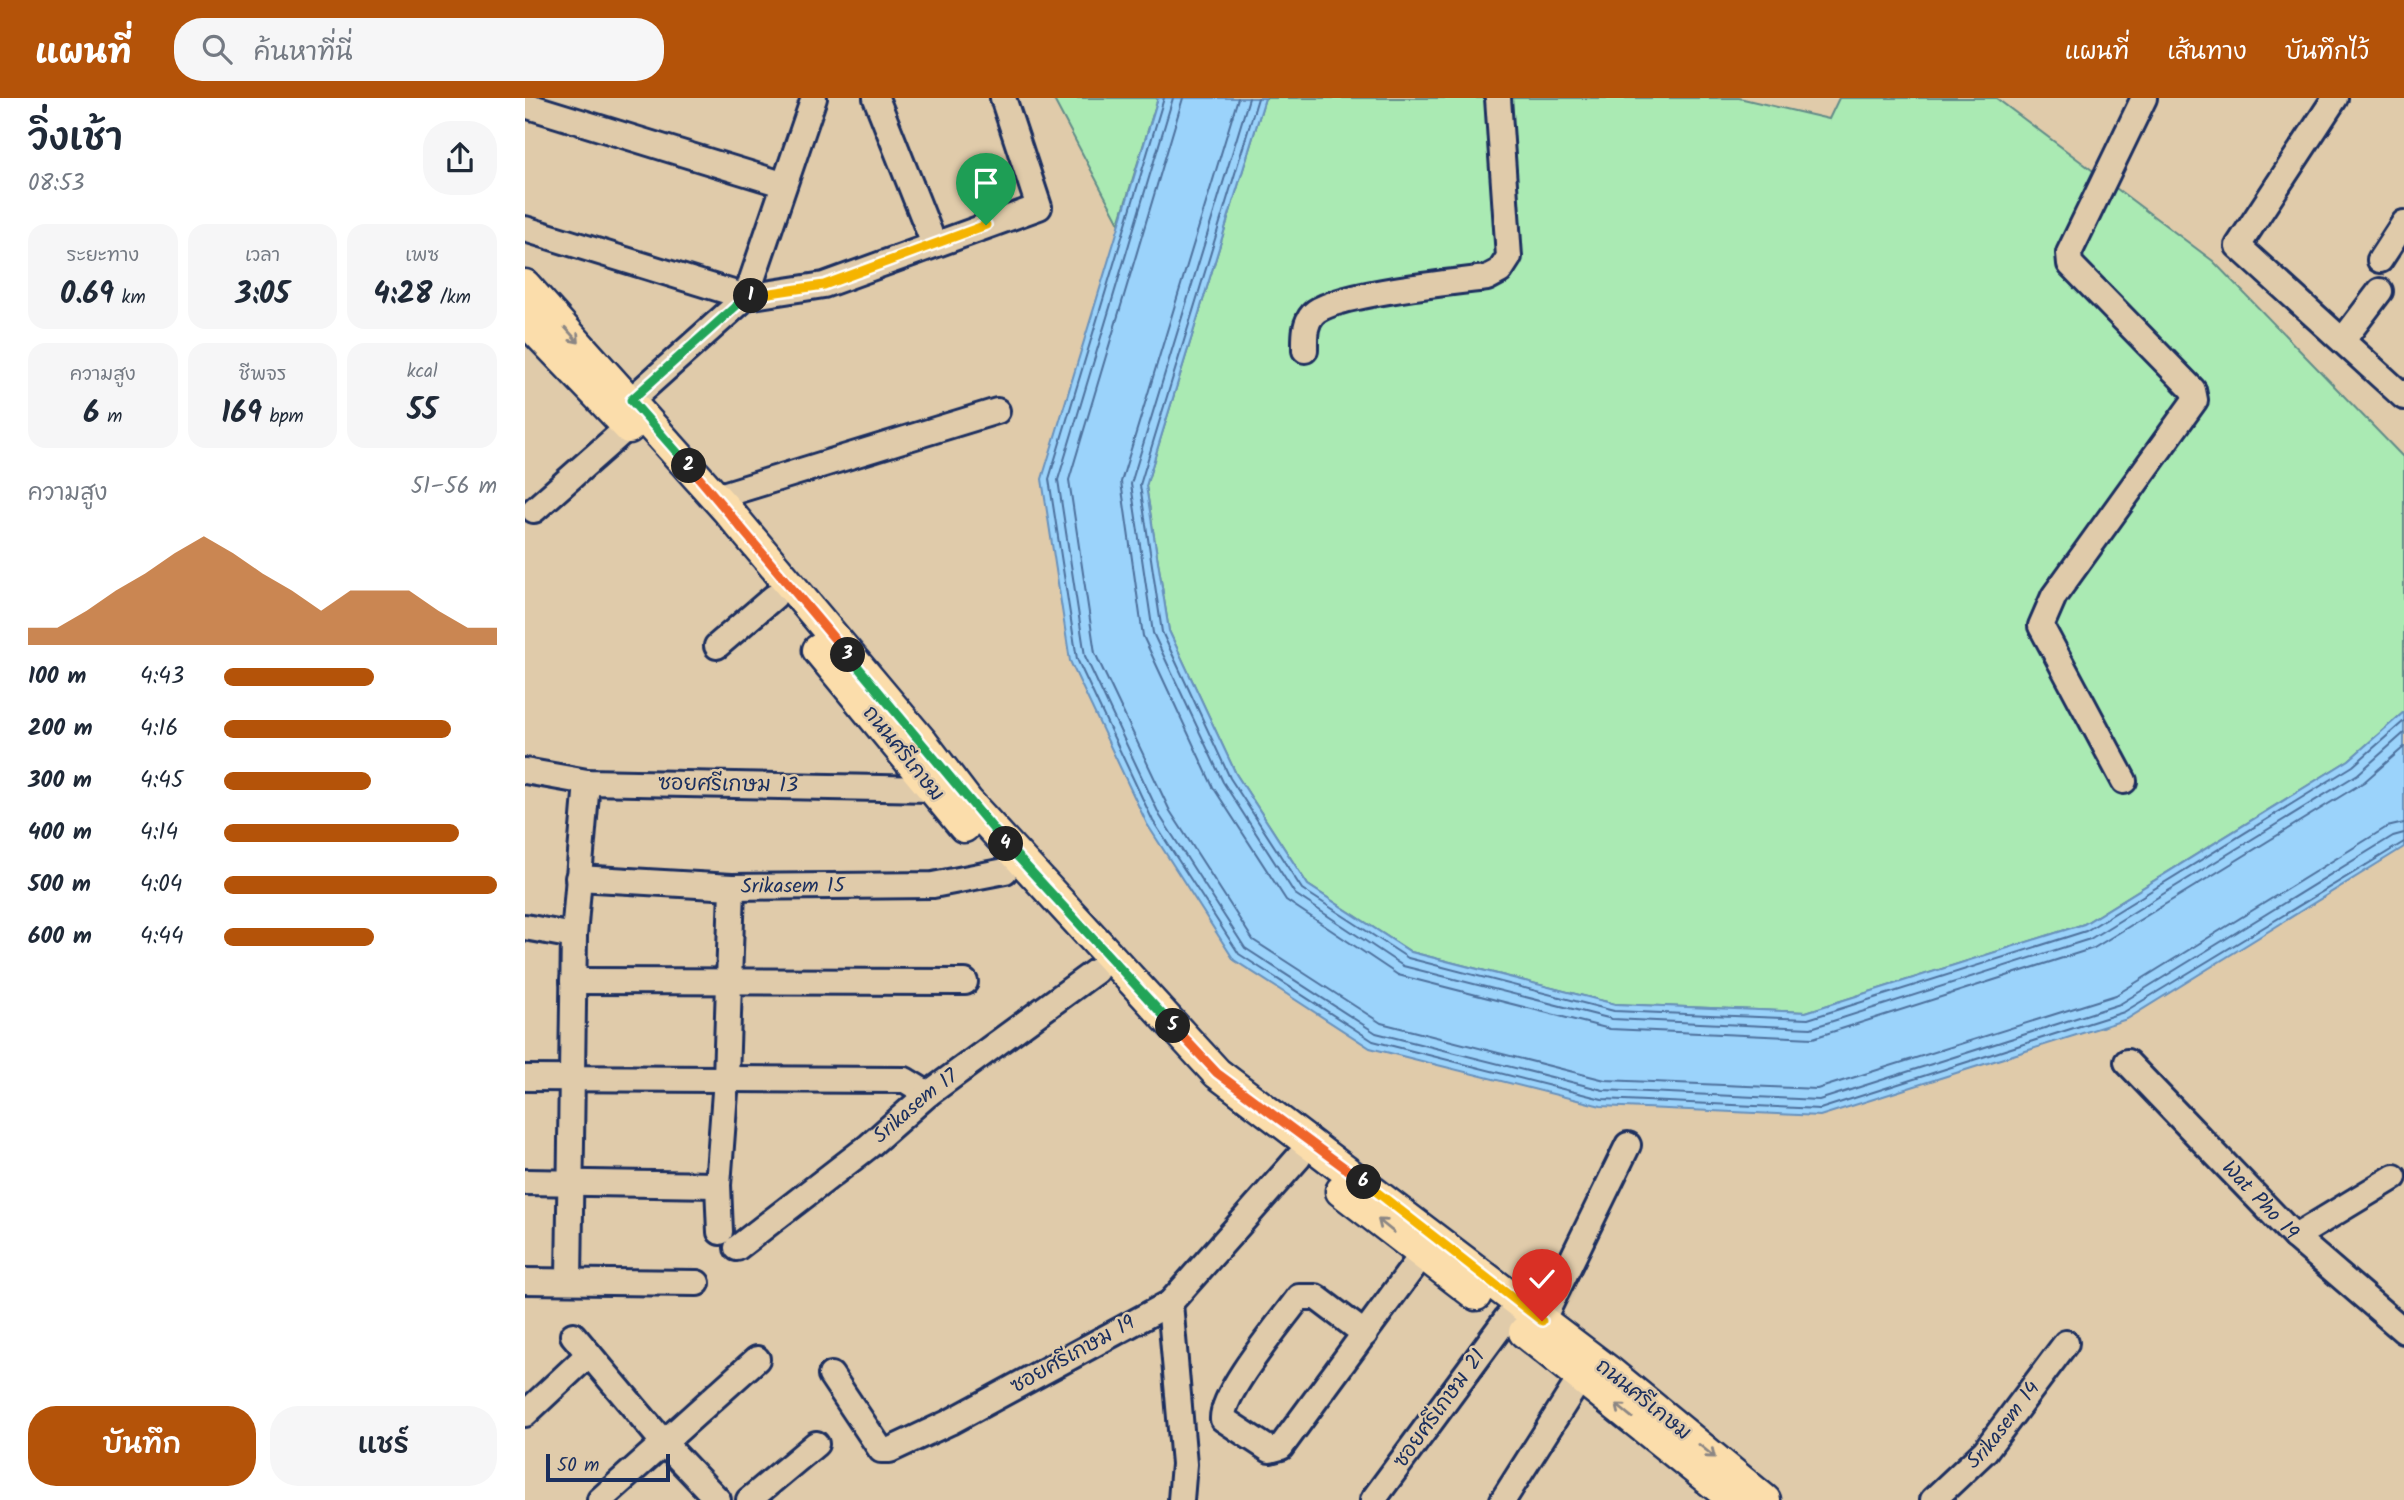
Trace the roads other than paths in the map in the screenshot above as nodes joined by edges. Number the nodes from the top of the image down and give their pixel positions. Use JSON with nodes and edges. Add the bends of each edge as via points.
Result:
{"nodes":[{"id":1,"x":814,"y":98,"type":"edge"},
{"id":2,"x":877,"y":98,"type":"edge"},
{"id":3,"x":1003,"y":98,"type":"edge"},
{"id":4,"x":1498,"y":98,"type":"edge"},
{"id":5,"x":2144,"y":98,"type":"edge"},
{"id":6,"x":2336,"y":98,"type":"edge"},
{"id":7,"x":525,"y":104,"type":"edge"},
{"id":8,"x":782,"y":184,"type":"junction"},
{"id":9,"x":2404,"y":223,"type":"edge"},
{"id":10,"x":525,"y":229,"type":"edge"},
{"id":11,"x":934,"y":244,"type":"junction"},
{"id":12,"x":2381,"y":260,"type":"dead end"},
{"id":13,"x":525,"y":285,"type":"edge"},
{"id":14,"x":2380,"y":291,"type":"dead end"},
{"id":15,"x":746,"y":297,"type":"junction"},
{"id":16,"x":527,"y":326,"type":"edge"},
{"id":17,"x":2343,"y":340,"type":"junction"},
{"id":18,"x":1304,"y":350,"type":"dead end"},
{"id":19,"x":2404,"y":397,"type":"edge"},
{"id":20,"x":997,"y":411,"type":"dead end"},
{"id":21,"x":629,"y":414,"type":"junction"},
{"id":22,"x":716,"y":497,"type":"junction"},
{"id":23,"x":534,"y":510,"type":"dead end"},
{"id":24,"x":774,"y":597,"type":"junction"},
{"id":25,"x":717,"y":646,"type":"dead end"},
{"id":26,"x":525,"y":771,"type":"edge"},
{"id":27,"x":2124,"y":780,"type":"dead end"},
{"id":28,"x":587,"y":782,"type":"junction"},
{"id":29,"x":932,"y":789,"type":"junction"},
{"id":30,"x":1005,"y":871,"type":"junction"},
{"id":31,"x":578,"y":878,"type":"junction"},
{"id":32,"x":732,"y":887,"type":"junction"},
{"id":33,"x":525,"y":927,"type":"edge"},
{"id":34,"x":574,"y":936,"type":"junction"},
{"id":35,"x":1096,"y":971,"type":"junction"},
{"id":36,"x":727,"y":980,"type":"junction"},
{"id":37,"x":573,"y":981,"type":"junction"},
{"id":38,"x":965,"y":982,"type":"dead end"},
{"id":39,"x":2127,"y":1062,"type":"dead end"},
{"id":40,"x":525,"y":1078,"type":"edge"},
{"id":41,"x":726,"y":1079,"type":"junction"},
{"id":42,"x":570,"y":1080,"type":"junction"},
{"id":43,"x":929,"y":1094,"type":"junction"},
{"id":44,"x":1235,"y":1099,"type":"junction"},
{"id":45,"x":1628,"y":1146,"type":"dead end"},
{"id":46,"x":1299,"y":1157,"type":"junction"},
{"id":47,"x":2394,"y":1177,"type":"dead end"},
{"id":48,"x":525,"y":1182,"type":"edge"},
{"id":49,"x":569,"y":1183,"type":"junction"},
{"id":50,"x":718,"y":1185,"type":"junction"},
{"id":51,"x":2295,"y":1237,"type":"junction"},
{"id":52,"x":1422,"y":1255,"type":"junction"},
{"id":53,"x":569,"y":1279,"type":"junction"},
{"id":54,"x":525,"y":1281,"type":"edge"},
{"id":55,"x":697,"y":1283,"type":"dead end"},
{"id":56,"x":1170,"y":1303,"type":"junction"},
{"id":57,"x":1507,"y":1318,"type":"junction"},
{"id":58,"x":1542,"y":1321,"type":"junction"},
{"id":59,"x":2404,"y":1331,"type":"edge"},
{"id":60,"x":1365,"y":1334,"type":"junction"},
{"id":61,"x":573,"y":1335,"type":"dead end"},
{"id":62,"x":2066,"y":1343,"type":"dead end"},
{"id":63,"x":589,"y":1354,"type":"junction"},
{"id":64,"x":757,"y":1359,"type":"dead end"},
{"id":65,"x":831,"y":1375,"type":"dead end"},
{"id":66,"x":1581,"y":1377,"type":"junction"},
{"id":67,"x":525,"y":1414,"type":"edge"},
{"id":68,"x":664,"y":1443,"type":"junction"},
{"id":69,"x":816,"y":1444,"type":"dead end"},
{"id":70,"x":600,"y":1500,"type":"edge"},
{"id":71,"x":718,"y":1500,"type":"edge"},
{"id":72,"x":750,"y":1500,"type":"edge"},
{"id":73,"x":1181,"y":1500,"type":"edge"},
{"id":74,"x":1373,"y":1500,"type":"edge"},
{"id":75,"x":1503,"y":1500,"type":"edge"},
{"id":76,"x":1734,"y":1500,"type":"edge"},
{"id":77,"x":1765,"y":1500,"type":"edge"},
{"id":78,"x":1933,"y":1500,"type":"edge"}],
"edges":[{"from":1,"to":8,"type":"street"},
{"from":2,"to":11,"type":"street"},
{"from":3,"to":11,"type":"street","via":[[1039,206]]},
{"from":4,"to":18,"type":"street","via":[[1509,257],[1500,271],[1487,278],[1369,295],[1320,308],[1304,331]]},
{"from":5,"to":27,"type":"street","via":[[2069,253],[2070,264],[2193,390],[2195,400],[2054,596],[2041,626]]},
{"from":6,"to":17,"type":"street","via":[[2238,246]]},
{"from":7,"to":8,"type":"street"},
{"from":8,"to":15,"type":"street"},
{"from":9,"to":12,"type":"street"},
{"from":10,"to":15,"type":"street"},
{"from":11,"to":15,"type":"street","via":[[824,285]]},
{"from":13,"to":21,"type":"main road","name":"ถนนศรีเกษม","one_way":true},
{"from":14,"to":17,"type":"street"},
{"from":15,"to":21,"type":"street"},
{"from":16,"to":21,"type":"main road","name":"ถนนศรีเกษม"},
{"from":17,"to":19,"type":"street"},
{"from":20,"to":22,"type":"street"},
{"from":21,"to":22,"type":"main road","name":"ถนนศรีเกษม"},
{"from":21,"to":23,"type":"street"},
{"from":21,"to":24,"type":"main road","name":"ถนนศรีเกษม"},
{"from":22,"to":44,"type":"main road","name":"ถนนศรีเกษม","via":[[968,802],[1217,1073]]},
{"from":24,"to":25,"type":"street"},
{"from":24,"to":29,"type":"main road","name":"ถนนศรีเกษม"},
{"from":26,"to":28,"type":"street","name":"ซอยศรีเกษม 13"},
{"from":28,"to":29,"type":"street","name":"ซอยศรีเกษม 13"},
{"from":28,"to":31,"type":"street"},
{"from":29,"to":30,"type":"main road","name":"ถนนศรีเกษม"},
{"from":30,"to":32,"type":"street","name":"Srikasem 15","via":[[933,885]]},
{"from":30,"to":35,"type":"main road","name":"ถนนศรีเกษม"},
{"from":31,"to":32,"type":"street","name":"Srikasem 15"},
{"from":31,"to":34,"type":"street"},
{"from":32,"to":36,"type":"street"},
{"from":33,"to":34,"type":"street"},
{"from":34,"to":37,"type":"street"},
{"from":35,"to":43,"type":"street","name":"Srikasem 17"},
{"from":35,"to":44,"type":"main road","name":"ถนนศรีเกษม","via":[[1204,1088]]},
{"from":36,"to":37,"type":"street"},
{"from":36,"to":38,"type":"street"},
{"from":36,"to":41,"type":"street"},
{"from":37,"to":42,"type":"street"},
{"from":39,"to":51,"type":"street","name":"Wat Pho 19"},
{"from":40,"to":42,"type":"street"},
{"from":41,"to":42,"type":"street"},
{"from":41,"to":43,"type":"street","via":[[905,1080]]},
{"from":41,"to":50,"type":"street"},
{"from":42,"to":49,"type":"street"},
{"from":43,"to":50,"type":"street","name":"Srikasem 17","via":[[869,1146],[729,1240]]},
{"from":44,"to":46,"type":"main road","name":"ถนนศรีเกษม"},
{"from":44,"to":58,"type":"main road","name":"ถนนศรีเกษม"},
{"from":45,"to":58,"type":"street"},
{"from":52,"to":46,"type":"main road","name":"ถนนศรีเกษม","one_way":true},
{"from":46,"to":56,"type":"street","name":"ซอยศรีเกษม 19"},
{"from":47,"to":51,"type":"street"},
{"from":48,"to":49,"type":"street"},
{"from":49,"to":50,"type":"street"},
{"from":49,"to":53,"type":"street"},
{"from":51,"to":59,"type":"street","name":"Wat Pho 19"},
{"from":52,"to":57,"type":"main road","name":"ถนนศรีเกษม"},
{"from":52,"to":60,"type":"street"},
{"from":53,"to":54,"type":"street"},
{"from":53,"to":55,"type":"street"},
{"from":56,"to":65,"type":"street","name":"ซอยศรีเกษม 19","via":[[890,1450],[881,1450]]},
{"from":56,"to":73,"type":"street","via":[[1184,1464]]},
{"from":57,"to":66,"type":"main road","name":"ถนนศรีเกษม"},
{"from":57,"to":74,"type":"street","name":"ซอยศรีเกษม 21"},
{"from":58,"to":77,"type":"main road","name":"ถนนศรีเกษม","one_way":true},
{"from":60,"to":60,"type":"street","via":[[1316,1297],[1299,1297],[1222,1409],[1223,1419],[1270,1450],[1281,1447]]},
{"from":61,"to":63,"type":"street"},
{"from":62,"to":78,"type":"street","name":"Srikasem 14","via":[[1985,1451]]},
{"from":63,"to":67,"type":"street"},
{"from":63,"to":68,"type":"street"},
{"from":64,"to":68,"type":"street"},
{"from":66,"to":75,"type":"street"},
{"from":76,"to":66,"type":"main road","name":"ถนนศรีเกษม","one_way":true},
{"from":68,"to":70,"type":"street"},
{"from":68,"to":71,"type":"street"},
{"from":69,"to":72,"type":"street"}]}
